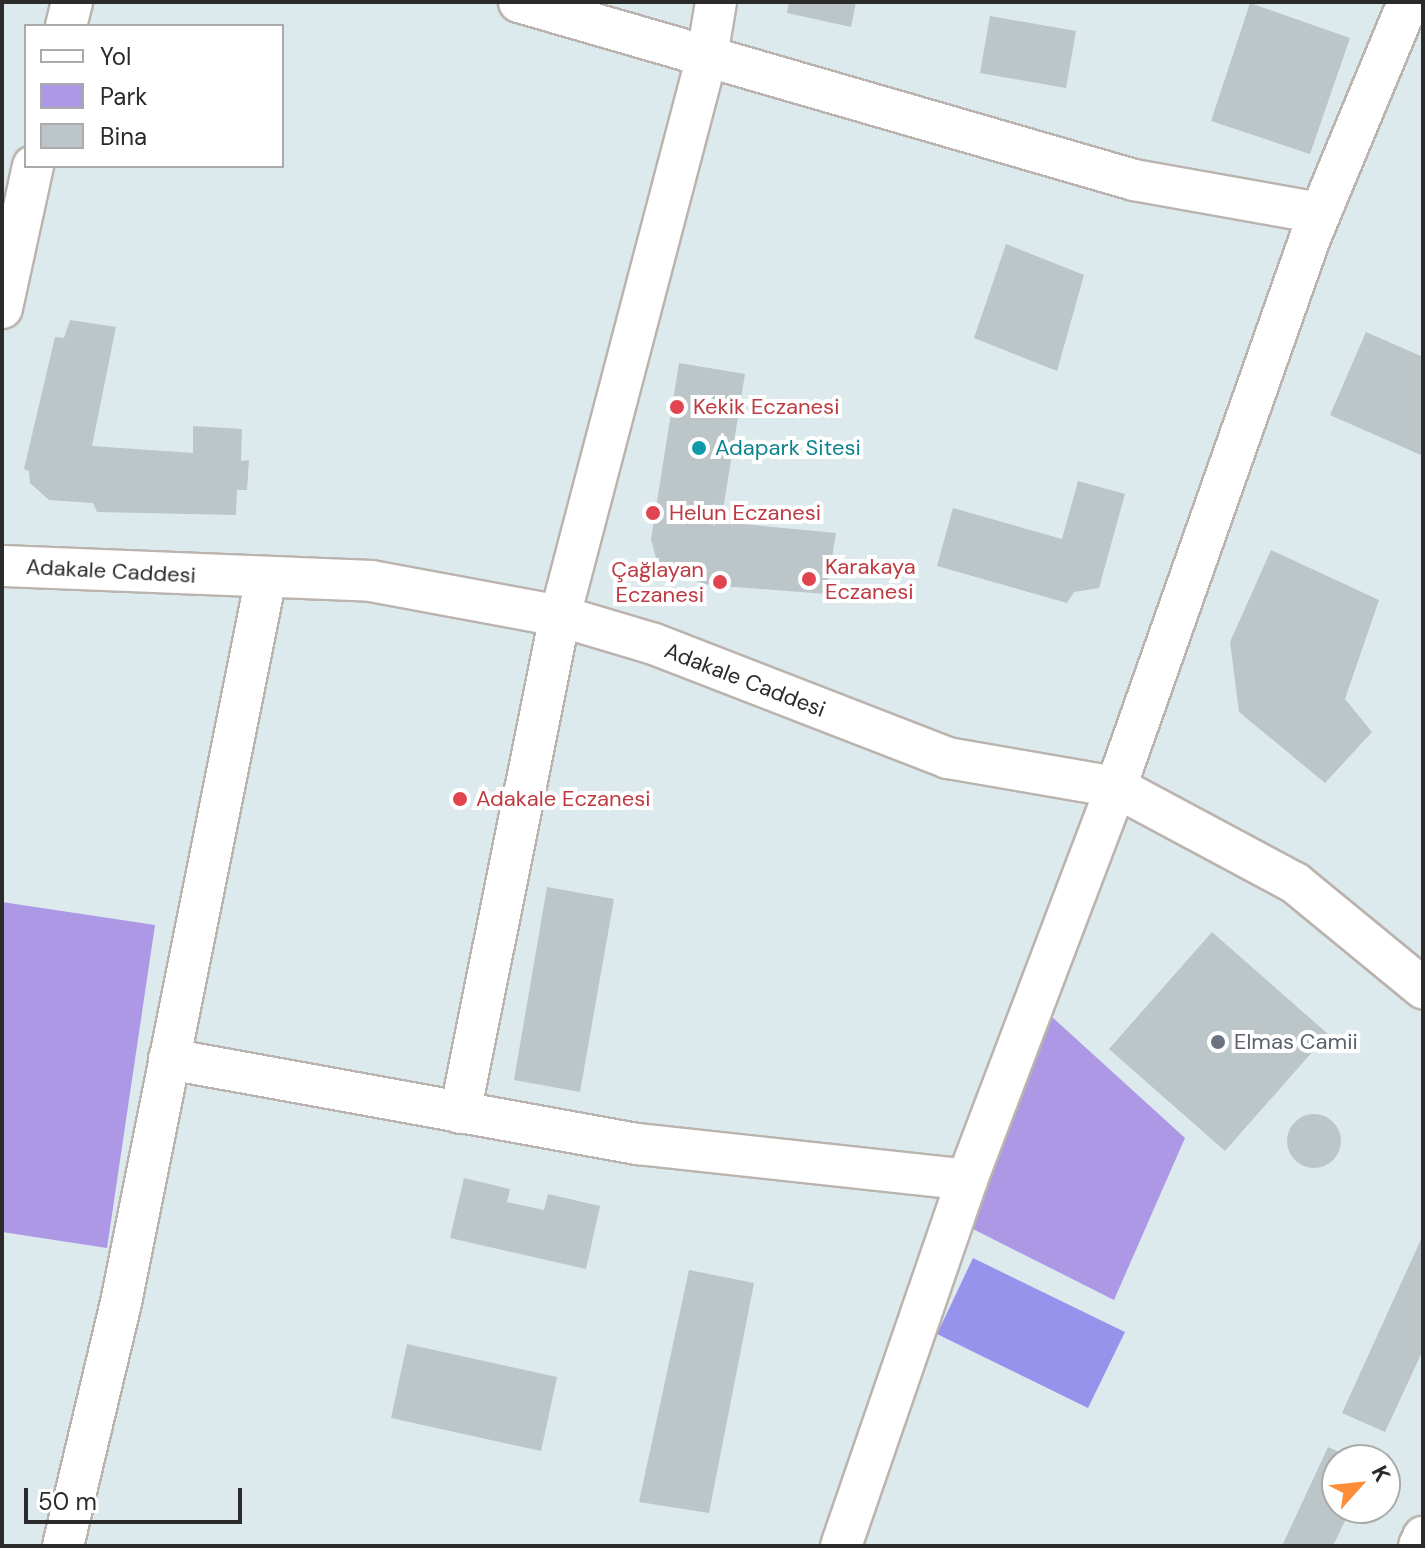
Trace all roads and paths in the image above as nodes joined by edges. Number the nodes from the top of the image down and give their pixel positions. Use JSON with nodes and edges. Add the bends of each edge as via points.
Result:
{"nodes":[{"id":1,"x":72,"y":2,"type":"edge"},
{"id":2,"x":519,"y":2,"type":"edge"},
{"id":3,"x":716,"y":2,"type":"edge"},
{"id":4,"x":1408,"y":2,"type":"edge"},
{"id":5,"x":66,"y":24,"type":"edge"},
{"id":6,"x":707,"y":56,"type":"junction"},
{"id":7,"x":33,"y":168,"type":"edge"},
{"id":8,"x":1319,"y":213,"type":"junction"},
{"id":9,"x":2,"y":308,"type":"edge"},
{"id":10,"x":2,"y":566,"type":"edge"},
{"id":11,"x":266,"y":578,"type":"junction"},
{"id":12,"x":560,"y":616,"type":"junction"},
{"id":13,"x":1116,"y":787,"type":"junction"},
{"id":14,"x":1423,"y":988,"type":"edge"},
{"id":15,"x":169,"y":1059,"type":"junction"},
{"id":16,"x":460,"y":1113,"type":"junction"},
{"id":17,"x":967,"y":1180,"type":"junction"},
{"id":18,"x":1423,"y":1537,"type":"edge"},
{"id":19,"x":63,"y":1546,"type":"edge"},
{"id":20,"x":841,"y":1546,"type":"edge"},
{"id":21,"x":1419,"y":1546,"type":"edge"}],
"edges":[{"from":1,"to":5,"type":"street"},
{"from":2,"to":6,"type":"street"},
{"from":3,"to":6,"type":"street"},
{"from":4,"to":8,"type":"street"},
{"from":6,"to":8,"type":"street","via":[[1134,180]]},
{"from":6,"to":12,"type":"street"},
{"from":7,"to":9,"type":"street"},
{"from":8,"to":13,"type":"street"},
{"from":10,"to":11,"type":"street","name":"Adakale Caddesi"},
{"from":11,"to":12,"type":"street","name":"Adakale Caddesi","via":[[371,581]]},
{"from":11,"to":15,"type":"street"},
{"from":12,"to":13,"type":"street","name":"Adakale Caddesi","via":[[654,644],[948,758]]},
{"from":12,"to":16,"type":"street"},
{"from":13,"to":14,"type":"street","name":"Adakale Caddesi","via":[[1295,883]]},
{"from":13,"to":17,"type":"street"},
{"from":15,"to":16,"type":"street"},
{"from":15,"to":19,"type":"street","via":[[121,1303]]},
{"from":16,"to":17,"type":"street","via":[[638,1144]]},
{"from":17,"to":20,"type":"street"},
{"from":18,"to":21,"type":"street"}]}
